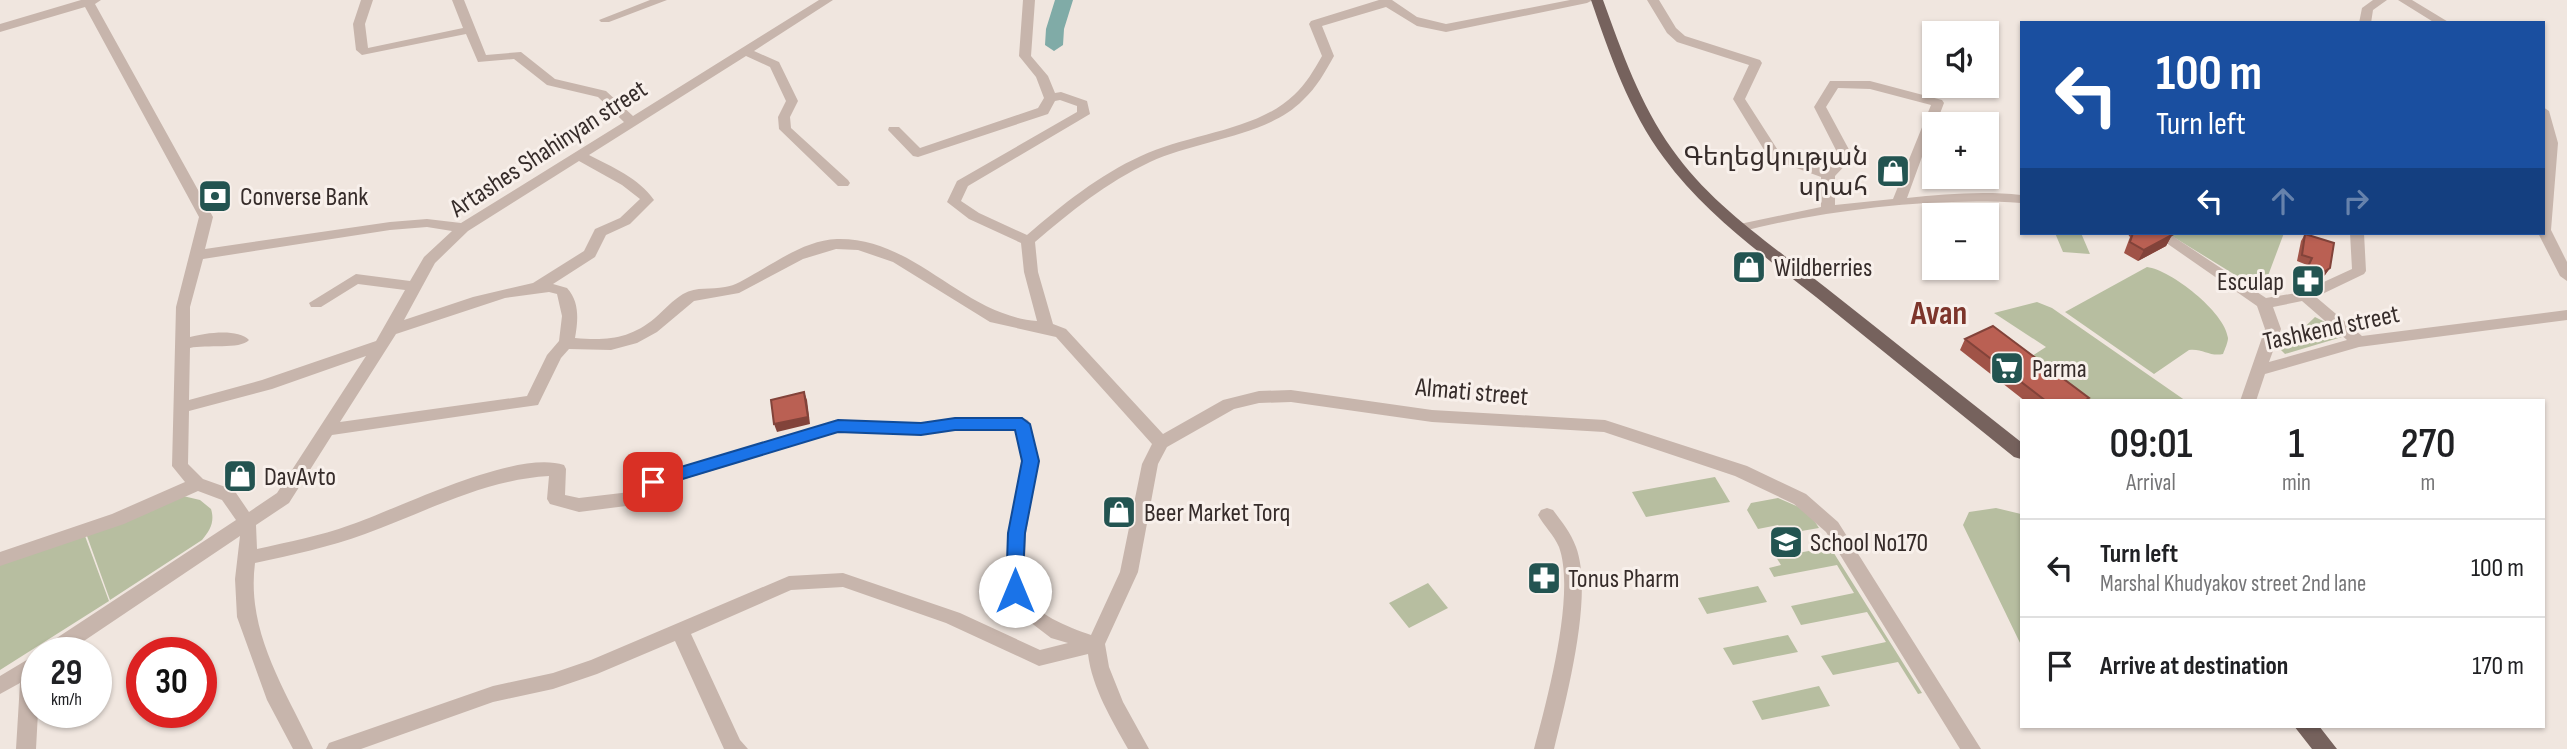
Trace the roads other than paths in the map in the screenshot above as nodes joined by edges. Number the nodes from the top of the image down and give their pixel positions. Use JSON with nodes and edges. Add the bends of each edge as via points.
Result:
{"nodes":[{"id":1,"x":367,"y":0,"type":"edge"},
{"id":2,"x":458,"y":0,"type":"edge"},
{"id":3,"x":661,"y":0,"type":"edge"},
{"id":4,"x":827,"y":0,"type":"edge"},
{"id":5,"x":1029,"y":0,"type":"edge"},
{"id":6,"x":1587,"y":0,"type":"edge"},
{"id":7,"x":1597,"y":0,"type":"edge"},
{"id":8,"x":1653,"y":0,"type":"edge"},
{"id":9,"x":2381,"y":0,"type":"edge"},
{"id":10,"x":2403,"y":0,"type":"edge"},
{"id":11,"x":90,"y":1,"type":"edge"},
{"id":12,"x":1386,"y":2,"type":"edge"},
{"id":13,"x":605,"y":20,"type":"dead end"},
{"id":14,"x":2365,"y":21,"type":"edge"},
{"id":15,"x":2440,"y":21,"type":"edge"},
{"id":16,"x":0,"y":29,"type":"edge"},
{"id":17,"x":469,"y":30,"type":"junction"},
{"id":18,"x":746,"y":51,"type":"junction"},
{"id":19,"x":1050,"y":98,"type":"junction"},
{"id":20,"x":2545,"y":119,"type":"edge"},
{"id":21,"x":633,"y":123,"type":"junction"},
{"id":22,"x":894,"y":130,"type":"dead end"},
{"id":23,"x":580,"y":156,"type":"junction"},
{"id":24,"x":1828,"y":175,"type":"junction"},
{"id":25,"x":843,"y":183,"type":"dead end"},
{"id":26,"x":2020,"y":199,"type":"edge"},
{"id":27,"x":1898,"y":203,"type":"junction"},
{"id":28,"x":1828,"y":211,"type":"junction"},
{"id":29,"x":2545,"y":218,"type":"edge"},
{"id":30,"x":463,"y":228,"type":"junction"},
{"id":31,"x":1740,"y":228,"type":"junction"},
{"id":32,"x":2545,"y":232,"type":"edge"},
{"id":33,"x":2162,"y":235,"type":"edge"},
{"id":34,"x":2357,"y":235,"type":"edge"},
{"id":35,"x":1028,"y":241,"type":"junction"},
{"id":36,"x":197,"y":255,"type":"junction"},
{"id":37,"x":2567,"y":276,"type":"edge"},
{"id":38,"x":412,"y":286,"type":"junction"},
{"id":39,"x":539,"y":286,"type":"junction"},
{"id":40,"x":2305,"y":296,"type":"junction"},
{"id":41,"x":316,"y":303,"type":"dead end"},
{"id":42,"x":2264,"y":303,"type":"junction"},
{"id":43,"x":2567,"y":315,"type":"edge"},
{"id":44,"x":1046,"y":327,"type":"junction"},
{"id":45,"x":391,"y":330,"type":"junction"},
{"id":46,"x":241,"y":340,"type":"dead end"},
{"id":47,"x":2359,"y":342,"type":"junction"},
{"id":48,"x":191,"y":343,"type":"junction"},
{"id":49,"x":566,"y":343,"type":"junction"},
{"id":50,"x":381,"y":345,"type":"junction"},
{"id":51,"x":2257,"y":371,"type":"junction"},
{"id":52,"x":2249,"y":399,"type":"edge"},
{"id":53,"x":180,"y":408,"type":"junction"},
{"id":54,"x":328,"y":430,"type":"junction"},
{"id":55,"x":1161,"y":443,"type":"junction"},
{"id":56,"x":2020,"y":451,"type":"edge"},
{"id":57,"x":197,"y":484,"type":"junction"},
{"id":58,"x":1547,"y":515,"type":"dead end"},
{"id":59,"x":247,"y":522,"type":"junction"},
{"id":60,"x":246,"y":558,"type":"junction"},
{"id":61,"x":0,"y":559,"type":"edge"},
{"id":62,"x":679,"y":629,"type":"junction"},
{"id":63,"x":74,"y":637,"type":"edge"},
{"id":64,"x":1096,"y":644,"type":"junction"},
{"id":65,"x":21,"y":672,"type":"edge"},
{"id":66,"x":0,"y":686,"type":"edge"},
{"id":67,"x":28,"y":728,"type":"edge"},
{"id":68,"x":2307,"y":728,"type":"edge"},
{"id":69,"x":26,"y":749,"type":"edge"},
{"id":70,"x":303,"y":749,"type":"edge"},
{"id":71,"x":336,"y":749,"type":"edge"},
{"id":72,"x":738,"y":749,"type":"edge"},
{"id":73,"x":1139,"y":749,"type":"edge"},
{"id":74,"x":1544,"y":749,"type":"edge"},
{"id":75,"x":1971,"y":749,"type":"edge"},
{"id":76,"x":2326,"y":749,"type":"edge"}],
"edges":[{"from":1,"to":17,"type":"street","via":[[359,24],[366,52]]},
{"from":2,"to":17,"type":"street"},
{"from":3,"to":13,"type":"street"},
{"from":4,"to":18,"type":"street","name":"Artashes Shahinyan street"},
{"from":5,"to":19,"type":"street","via":[[1025,56],[1042,76]]},
{"from":6,"to":12,"type":"street","via":[[1446,28],[1415,20]]},
{"from":7,"to":31,"type":"main road","via":[[1620,66],[1662,146],[1702,194]]},
{"from":8,"to":24,"type":"street","via":[[1681,39],[1756,64],[1738,95],[1774,155]]},
{"from":9,"to":14,"type":"street","via":[[2368,8]]},
{"from":10,"to":15,"type":"street"},
{"from":11,"to":16,"type":"street"},
{"from":11,"to":36,"type":"street","via":[[206,217]]},
{"from":12,"to":35,"type":"street","via":[[1315,24],[1328,56],[1317,82],[1294,106],[1130,167]]},
{"from":17,"to":21,"type":"street","via":[[482,60],[517,55],[551,82],[603,94]]},
{"from":18,"to":21,"type":"street","name":"Artashes Shahinyan street"},
{"from":18,"to":25,"type":"street","via":[[775,65],[792,101],[784,117],[785,128]]},
{"from":19,"to":22,"type":"street","via":[[1035,116],[918,153]]},
{"from":19,"to":35,"type":"street","via":[[1060,96],[1083,104],[1084,114],[962,184],[954,202]]},
{"from":20,"to":29,"type":"street","via":[[2551,143]]},
{"from":21,"to":23,"type":"street","name":"Artashes Shahinyan street"},
{"from":23,"to":30,"type":"street","name":"Artashes Shahinyan street"},
{"from":23,"to":39,"type":"street","via":[[610,171],[643,193],[646,200],[625,220],[600,232],[590,254]]},
{"from":24,"to":27,"type":"street","via":[[1846,157],[1820,107],[1834,85],[1870,85],[1938,103]]},
{"from":24,"to":28,"type":"street"},
{"from":26,"to":27,"type":"street","via":[[1966,196]]},
{"from":27,"to":28,"type":"street"},
{"from":28,"to":31,"type":"street"},
{"from":30,"to":36,"type":"street","via":[[427,223],[390,226]]},
{"from":30,"to":38,"type":"street","name":"Artashes Shahinyan street","via":[[429,260]]},
{"from":31,"to":56,"type":"main road"},
{"from":32,"to":37,"type":"street"},
{"from":33,"to":42,"type":"street","name":"Tashkend street"},
{"from":34,"to":40,"type":"street","via":[[2359,271]]},
{"from":35,"to":44,"type":"street"},
{"from":36,"to":48,"type":"street","via":[[183,307]]},
{"from":38,"to":41,"type":"street","via":[[356,279]]},
{"from":38,"to":45,"type":"street","name":"Artashes Shahinyan street"},
{"from":39,"to":45,"type":"street"},
{"from":39,"to":49,"type":"street","via":[[555,288],[566,296]]},
{"from":40,"to":42,"type":"street"},
{"from":40,"to":47,"type":"street"},
{"from":42,"to":51,"type":"street","name":"Tashkend street","via":[[2273,329]]},
{"from":43,"to":47,"type":"street","name":"Tashkend street"},
{"from":44,"to":49,"type":"street","via":[[1022,326],[991,316],[921,271],[879,252],[839,244],[792,260],[727,293],[706,290],[692,295],[626,343]]},
{"from":44,"to":55,"type":"street","via":[[1061,333]]},
{"from":45,"to":50,"type":"street","name":"Artashes Shahinyan street"},
{"from":46,"to":48,"type":"street"},
{"from":47,"to":51,"type":"street","name":"Tashkend street"},
{"from":48,"to":53,"type":"street"},
{"from":49,"to":54,"type":"street","via":[[553,354],[532,401]]},
{"from":50,"to":53,"type":"street","via":[[266,386]]},
{"from":50,"to":54,"type":"street","name":"Artashes Shahinyan street"},
{"from":51,"to":52,"type":"street"},
{"from":53,"to":57,"type":"street","via":[[180,466]]},
{"from":54,"to":59,"type":"street","name":"Artashes Shahinyan street","via":[[283,498]]},
{"from":55,"to":64,"type":"street","via":[[1150,464],[1129,572]]},
{"from":55,"to":75,"type":"street","name":"Almati street","via":[[1229,404],[1291,396],[1432,416],[1605,426],[1741,471],[1800,499],[1832,527]]},
{"from":57,"to":59,"type":"street","via":[[228,495]]},
{"from":57,"to":61,"type":"street","via":[[118,519]]},
{"from":58,"to":74,"type":"street","via":[[1569,549],[1571,604],[1562,678]]},
{"from":59,"to":60,"type":"street"},
{"from":59,"to":63,"type":"street","name":"Artashes Shahinyan street"},
{"from":60,"to":64,"type":"street","via":[[357,530],[525,469],[558,469],[556,499],[579,505],[634,498],[653,482],[838,426],[921,429],[1022,424],[1030,461],[1016,541],[1019,604],[1058,632]]},
{"from":60,"to":70,"type":"street","via":[[246,618],[277,700]]},
{"from":62,"to":64,"type":"street","via":[[789,583],[843,580],[934,610],[1038,658]]},
{"from":62,"to":71,"type":"street","via":[[597,666],[493,694]]},
{"from":62,"to":72,"type":"street"},
{"from":64,"to":73,"type":"street","via":[[1099,667]]},
{"from":65,"to":66,"type":"street"},
{"from":67,"to":69,"type":"street"},
{"from":68,"to":76,"type":"main road"}]}
